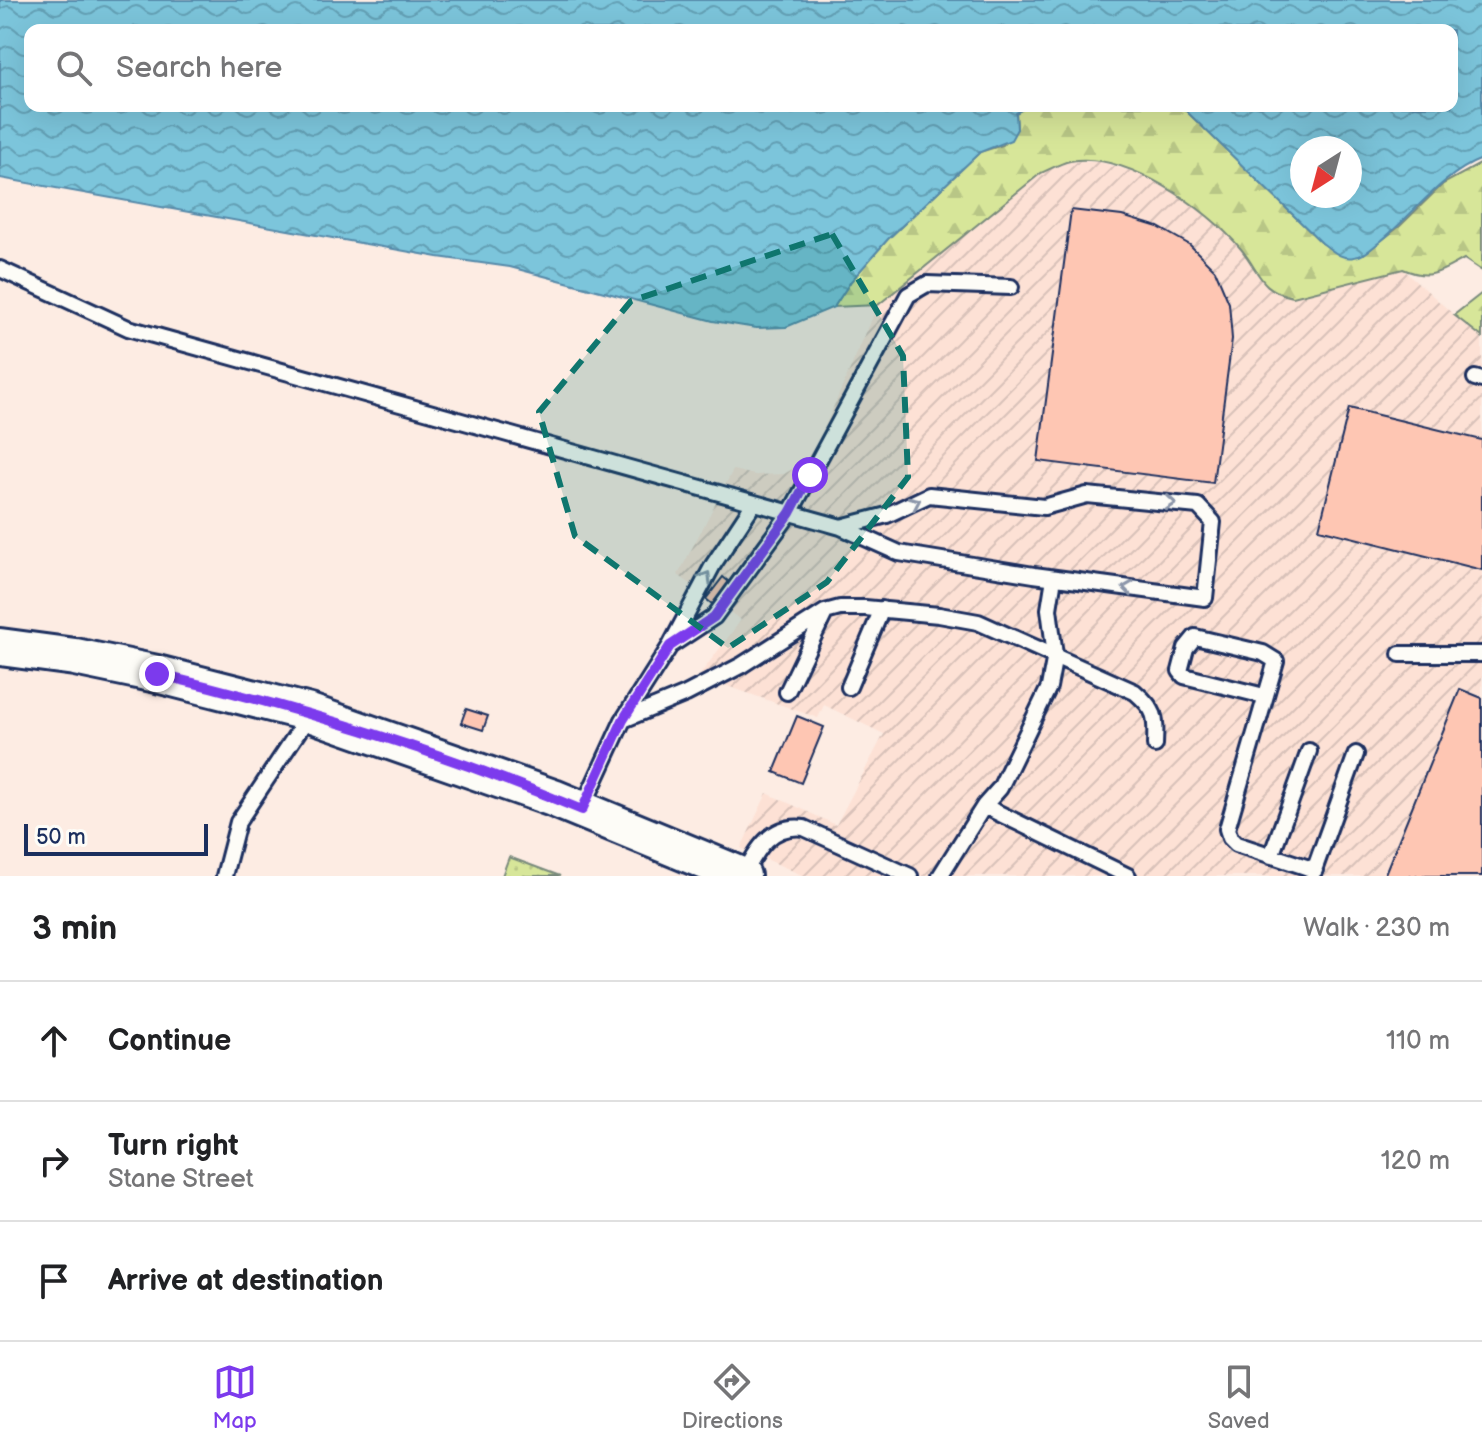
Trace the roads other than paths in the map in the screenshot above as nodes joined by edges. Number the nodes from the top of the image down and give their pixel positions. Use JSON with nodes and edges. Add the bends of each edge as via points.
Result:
{"nodes":[{"id":1,"x":0,"y":269,"type":"edge"},
{"id":2,"x":1011,"y":287,"type":"dead end"},
{"id":3,"x":754,"y":503,"type":"junction"},
{"id":4,"x":790,"y":513,"type":"junction"},
{"id":5,"x":841,"y":527,"type":"junction"},
{"id":6,"x":1054,"y":578,"type":"junction"},
{"id":7,"x":882,"y":609,"type":"junction"},
{"id":8,"x":825,"y":612,"type":"junction"},
{"id":9,"x":670,"y":646,"type":"junction"},
{"id":10,"x":0,"y":647,"type":"edge"},
{"id":11,"x":1400,"y":654,"type":"dead end"},
{"id":12,"x":1482,"y":654,"type":"edge"},
{"id":13,"x":1055,"y":655,"type":"junction"},
{"id":14,"x":849,"y":687,"type":"dead end"},
{"id":15,"x":787,"y":692,"type":"dead end"},
{"id":16,"x":1264,"y":696,"type":"junction"},
{"id":17,"x":310,"y":713,"type":"junction"},
{"id":18,"x":623,"y":720,"type":"junction"},
{"id":19,"x":1155,"y":745,"type":"dead end"},
{"id":20,"x":1309,"y":751,"type":"dead end"},
{"id":21,"x":1356,"y":754,"type":"dead end"},
{"id":22,"x":984,"y":806,"type":"junction"},
{"id":23,"x":582,"y":810,"type":"junction"},
{"id":24,"x":1271,"y":856,"type":"junction"},
{"id":25,"x":1314,"y":873,"type":"edge"},
{"id":26,"x":224,"y":876,"type":"edge"},
{"id":27,"x":743,"y":876,"type":"edge"},
{"id":28,"x":910,"y":876,"type":"edge"},
{"id":29,"x":940,"y":876,"type":"edge"},
{"id":30,"x":1128,"y":876,"type":"edge"}],
"edges":[{"from":1,"to":3,"type":"lane","via":[[128,328]]},
{"from":2,"to":4,"type":"lane","via":[[927,284],[908,295]]},
{"from":3,"to":4,"type":"lane"},
{"from":9,"to":3,"type":"lane","one_way":true},
{"from":4,"to":5,"type":"lane"},
{"from":4,"to":9,"type":"lane","via":[[714,617]]},
{"from":5,"to":6,"type":"lane","via":[[899,553]]},
{"from":5,"to":6,"type":"lane","one_way":true,"via":[[887,515],[929,495],[1044,507],[1087,495],[1198,506],[1213,522],[1205,598]]},
{"from":6,"to":13,"type":"lane","via":[[1049,609]]},
{"from":7,"to":8,"type":"lane"},
{"from":7,"to":13,"type":"lane","via":[[978,622]]},
{"from":7,"to":14,"type":"lane"},
{"from":8,"to":15,"type":"lane"},
{"from":8,"to":18,"type":"lane","via":[[742,665]]},
{"from":9,"to":18,"type":"lane"},
{"from":10,"to":17,"type":"street","via":[[157,674]]},
{"from":11,"to":12,"type":"lane"},
{"from":13,"to":19,"type":"lane","via":[[1135,692],[1151,706]]},
{"from":13,"to":22,"type":"lane","via":[[1049,687],[1000,788]]},
{"from":16,"to":16,"type":"lane","via":[[1273,657],[1195,637],[1190,642],[1180,671],[1184,676]]},
{"from":16,"to":24,"type":"lane","via":[[1227,829],[1236,844]]},
{"from":17,"to":23,"type":"street"},
{"from":17,"to":26,"type":"lane","via":[[238,822]]},
{"from":18,"to":23,"type":"lane"},
{"from":20,"to":24,"type":"lane"},
{"from":21,"to":25,"type":"lane"},
{"from":22,"to":29,"type":"lane"},
{"from":22,"to":30,"type":"lane"},
{"from":23,"to":27,"type":"street"},
{"from":24,"to":25,"type":"lane"},
{"from":27,"to":28,"type":"lane","via":[[760,843],[793,827]]}]}
